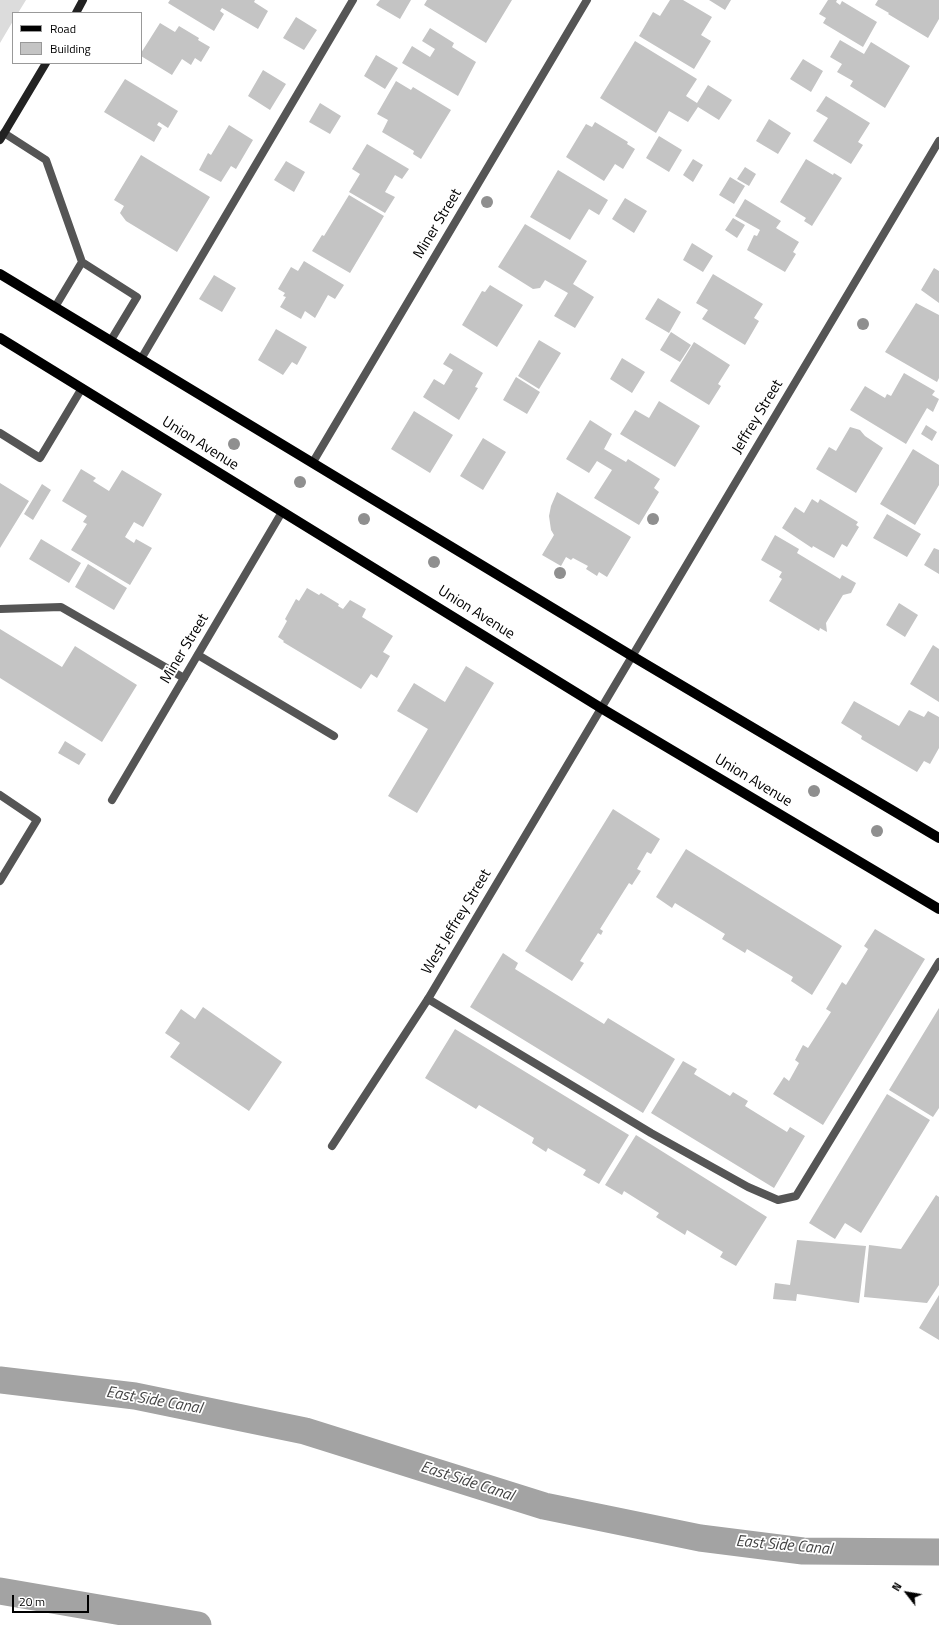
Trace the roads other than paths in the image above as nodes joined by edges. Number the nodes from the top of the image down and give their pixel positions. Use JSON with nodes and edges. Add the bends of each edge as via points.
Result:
{"nodes":[{"id":1,"x":83,"y":0,"type":"edge"},
{"id":2,"x":353,"y":0,"type":"edge"},
{"id":3,"x":587,"y":0,"type":"edge"},
{"id":4,"x":77,"y":12,"type":"edge"},
{"id":5,"x":45,"y":64,"type":"edge"},
{"id":6,"x":2,"y":136,"type":"edge"},
{"id":7,"x":939,"y":141,"type":"edge"},
{"id":8,"x":82,"y":262,"type":"junction"},
{"id":9,"x":0,"y":274,"type":"edge"},
{"id":10,"x":55,"y":306,"type":"junction"},
{"id":11,"x":0,"y":338,"type":"edge"},
{"id":12,"x":111,"y":340,"type":"junction"},
{"id":13,"x":141,"y":358,"type":"junction"},
{"id":14,"x":82,"y":388,"type":"junction"},
{"id":15,"x":0,"y":433,"type":"edge"},
{"id":16,"x":313,"y":462,"type":"junction"},
{"id":17,"x":282,"y":512,"type":"junction"},
{"id":18,"x":0,"y":609,"type":"edge"},
{"id":19,"x":198,"y":655,"type":"junction"},
{"id":20,"x":632,"y":656,"type":"junction"},
{"id":21,"x":184,"y":678,"type":"junction"},
{"id":22,"x":601,"y":708,"type":"junction"},
{"id":23,"x":334,"y":736,"type":"dead end"},
{"id":24,"x":0,"y":795,"type":"edge"},
{"id":25,"x":112,"y":800,"type":"dead end"},
{"id":26,"x":939,"y":838,"type":"edge"},
{"id":27,"x":0,"y":881,"type":"edge"},
{"id":28,"x":939,"y":909,"type":"edge"},
{"id":29,"x":939,"y":962,"type":"edge"},
{"id":30,"x":428,"y":999,"type":"junction"},
{"id":31,"x":332,"y":1146,"type":"dead end"}],
"edges":[{"from":1,"to":4,"type":"main road"},
{"from":2,"to":13,"type":"street"},
{"from":3,"to":16,"type":"street","name":"Miner Street"},
{"from":5,"to":6,"type":"main road"},
{"from":6,"to":8,"type":"street","via":[[46,160]]},
{"from":7,"to":20,"type":"street","name":"Jeffrey Street"},
{"from":8,"to":10,"type":"street"},
{"from":8,"to":12,"type":"street","via":[[137,297]]},
{"from":9,"to":10,"type":"main road"},
{"from":10,"to":12,"type":"main road"},
{"from":11,"to":14,"type":"main road","name":"Union Avenue"},
{"from":12,"to":13,"type":"main road"},
{"from":13,"to":16,"type":"main road"},
{"from":14,"to":15,"type":"street","via":[[40,458]]},
{"from":14,"to":17,"type":"main road","name":"Union Avenue"},
{"from":16,"to":20,"type":"main road"},
{"from":17,"to":19,"type":"street","name":"Miner Street"},
{"from":17,"to":22,"type":"main road","name":"Union Avenue"},
{"from":18,"to":21,"type":"street","via":[[62,607]]},
{"from":19,"to":21,"type":"street","name":"Miner Street"},
{"from":19,"to":23,"type":"street"},
{"from":20,"to":22,"type":"street","name":"Jeffrey Street"},
{"from":20,"to":26,"type":"main road"},
{"from":21,"to":25,"type":"street","name":"Miner Street"},
{"from":22,"to":28,"type":"main road","name":"Union Avenue"},
{"from":22,"to":30,"type":"street","name":"West Jeffrey Street"},
{"from":24,"to":27,"type":"street","via":[[37,820]]},
{"from":29,"to":30,"type":"street","via":[[796,1196],[778,1200],[748,1187],[651,1133]]},
{"from":30,"to":31,"type":"street","name":"West Jeffrey Street"}]}
